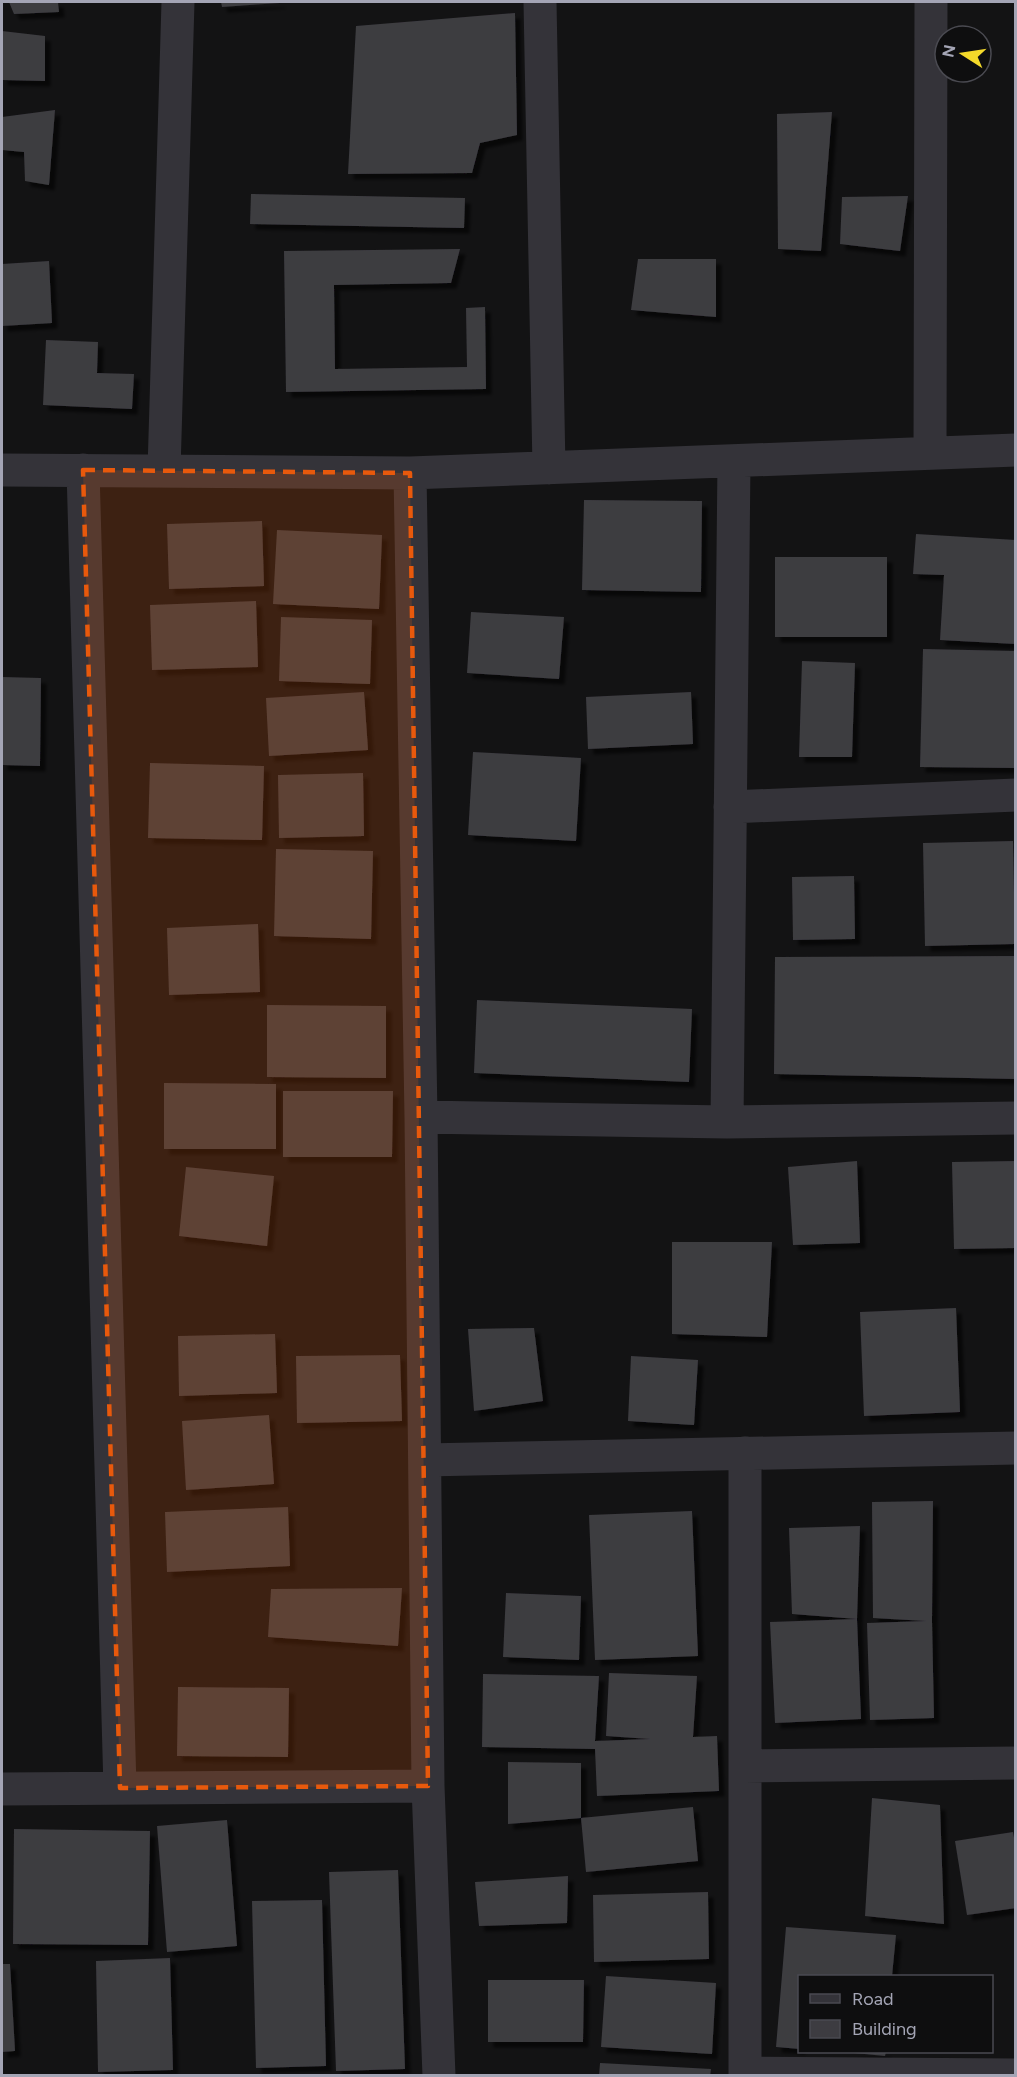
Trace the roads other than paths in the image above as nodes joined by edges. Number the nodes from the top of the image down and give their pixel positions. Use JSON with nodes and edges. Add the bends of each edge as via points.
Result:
{"nodes":[{"id":1,"x":178,"y":2,"type":"edge"},
{"id":2,"x":540,"y":2,"type":"edge"},
{"id":3,"x":931,"y":2,"type":"edge"},
{"id":4,"x":1016,"y":450,"type":"edge"},
{"id":5,"x":930,"y":453,"type":"junction"},
{"id":6,"x":734,"y":461,"type":"junction"},
{"id":7,"x":549,"y":468,"type":"junction"},
{"id":8,"x":2,"y":470,"type":"edge"},
{"id":9,"x":83,"y":470,"type":"junction"},
{"id":10,"x":164,"y":470,"type":"junction"},
{"id":11,"x":410,"y":473,"type":"junction"},
{"id":12,"x":1016,"y":795,"type":"edge"},
{"id":13,"x":730,"y":807,"type":"junction"},
{"id":14,"x":421,"y":1117,"type":"junction"},
{"id":15,"x":1016,"y":1118,"type":"edge"},
{"id":16,"x":727,"y":1122,"type":"junction"},
{"id":17,"x":1016,"y":1448,"type":"edge"},
{"id":18,"x":745,"y":1454,"type":"junction"},
{"id":19,"x":425,"y":1460,"type":"junction"},
{"id":20,"x":1016,"y":1763,"type":"edge"},
{"id":21,"x":745,"y":1766,"type":"junction"},
{"id":22,"x":428,"y":1786,"type":"junction"},
{"id":23,"x":120,"y":1788,"type":"junction"},
{"id":24,"x":2,"y":1789,"type":"edge"},
{"id":25,"x":745,"y":2074,"type":"edge"},
{"id":26,"x":1016,"y":2075,"type":"edge"},
{"id":27,"x":439,"y":2076,"type":"edge"}],
"edges":[{"from":1,"to":10,"type":"street"},
{"from":2,"to":7,"type":"street"},
{"from":3,"to":5,"type":"street"},
{"from":4,"to":5,"type":"street"},
{"from":5,"to":6,"type":"street"},
{"from":6,"to":7,"type":"street"},
{"from":6,"to":13,"type":"street"},
{"from":7,"to":11,"type":"street"},
{"from":8,"to":9,"type":"street"},
{"from":9,"to":10,"type":"street"},
{"from":9,"to":23,"type":"street"},
{"from":10,"to":11,"type":"street"},
{"from":11,"to":14,"type":"street"},
{"from":12,"to":13,"type":"street"},
{"from":13,"to":16,"type":"street"},
{"from":14,"to":16,"type":"street"},
{"from":14,"to":19,"type":"street"},
{"from":15,"to":16,"type":"street"},
{"from":17,"to":18,"type":"street"},
{"from":18,"to":19,"type":"street"},
{"from":18,"to":21,"type":"street"},
{"from":19,"to":22,"type":"street"},
{"from":20,"to":21,"type":"street"},
{"from":21,"to":25,"type":"street"},
{"from":22,"to":23,"type":"street"},
{"from":22,"to":27,"type":"street"},
{"from":23,"to":24,"type":"street"},
{"from":25,"to":26,"type":"street"}]}
